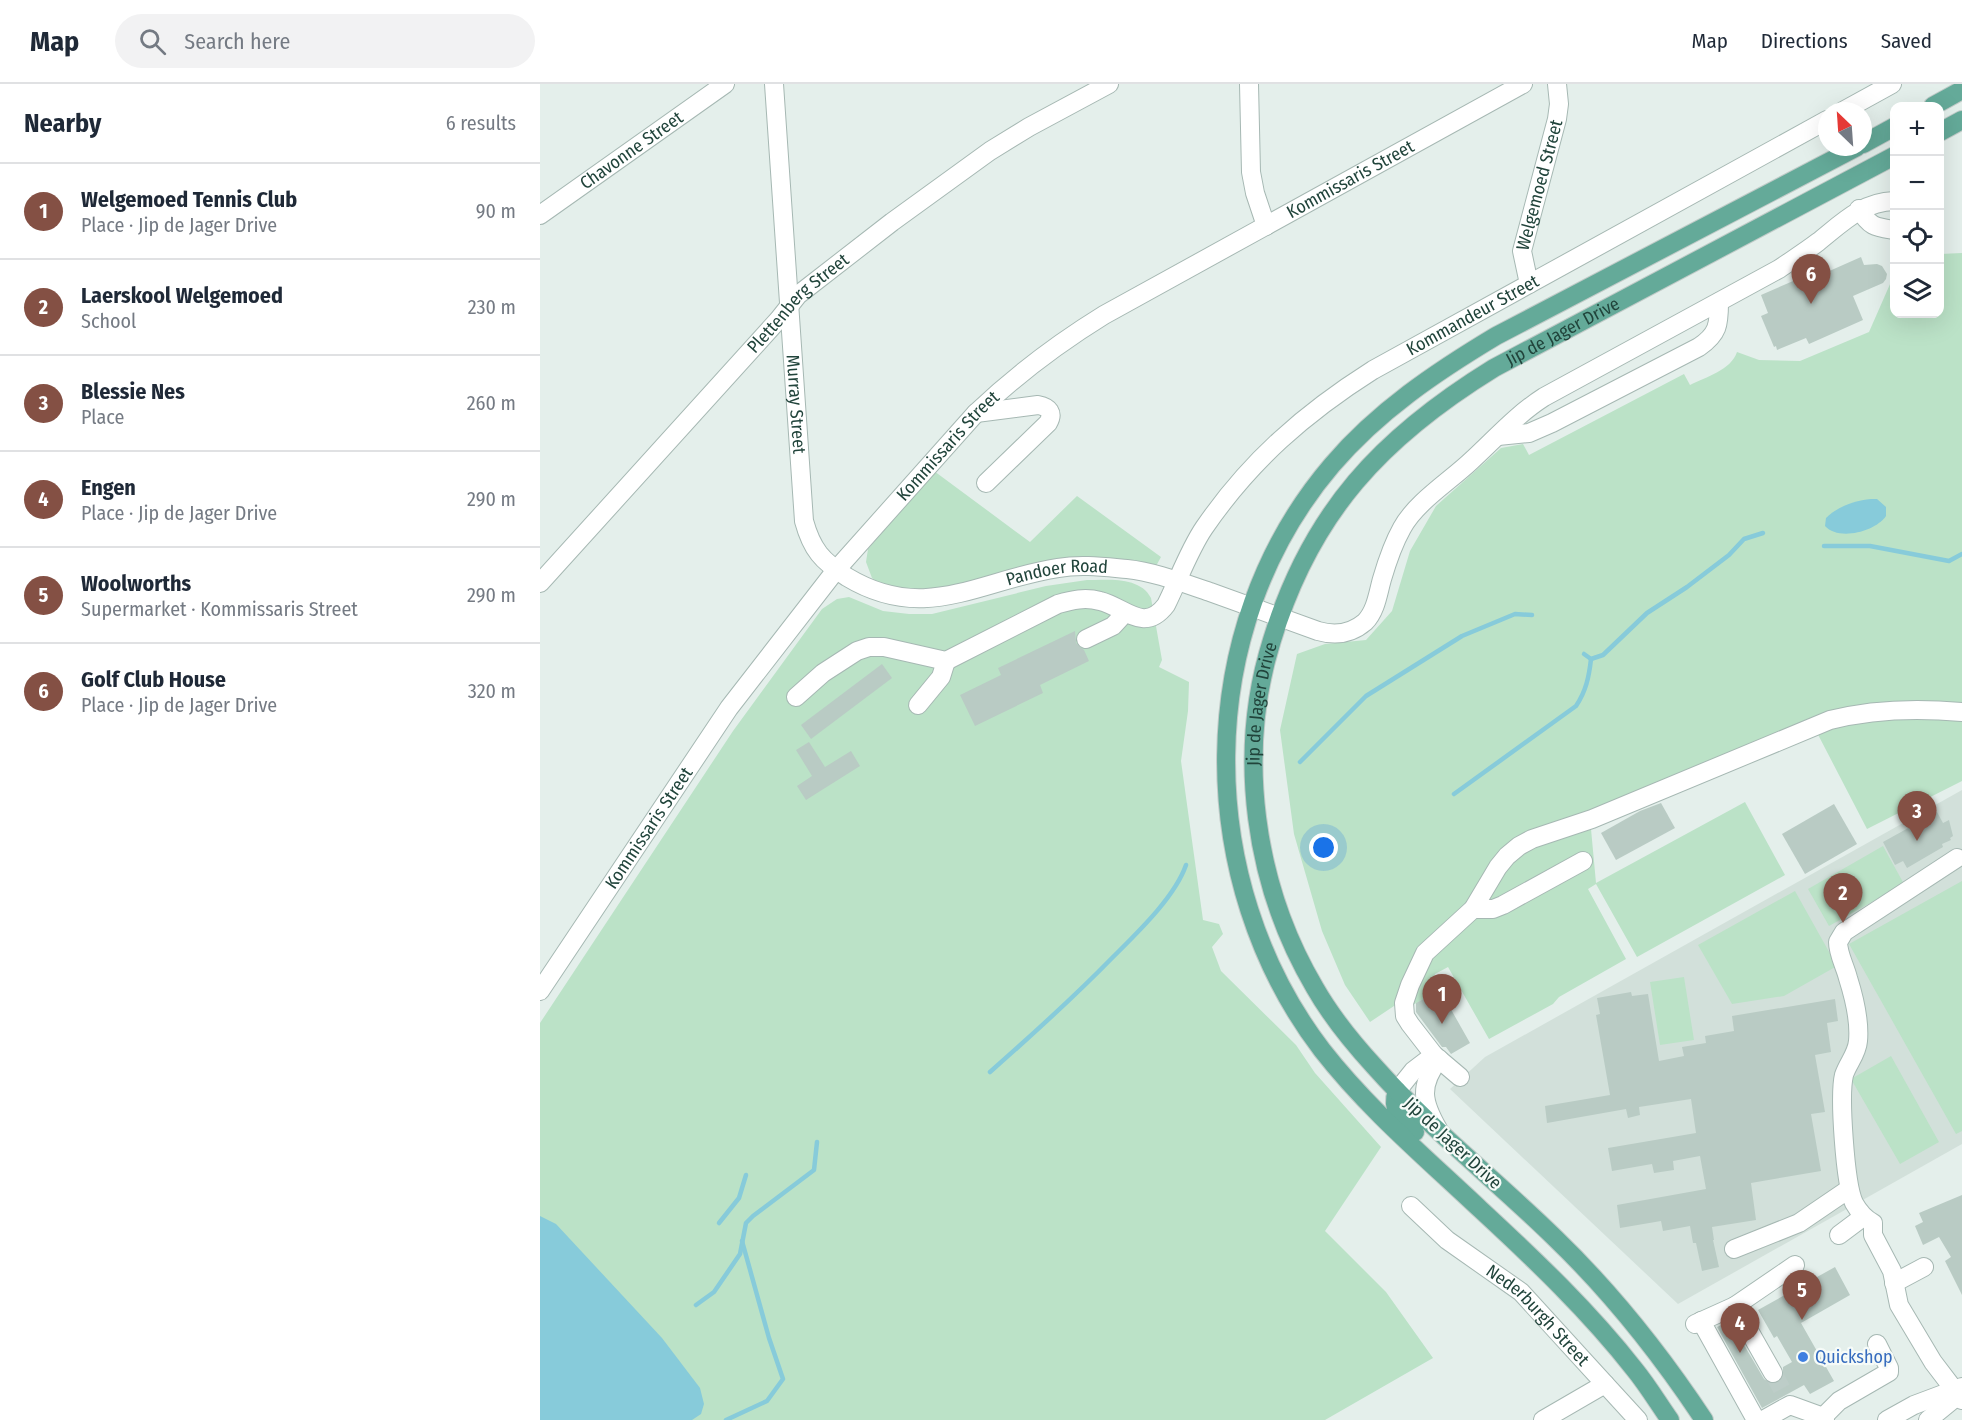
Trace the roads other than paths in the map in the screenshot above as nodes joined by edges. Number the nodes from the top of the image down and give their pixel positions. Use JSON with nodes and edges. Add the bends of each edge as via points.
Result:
{"nodes":[{"id":1,"x":725,"y":84,"type":"edge"},
{"id":2,"x":774,"y":84,"type":"edge"},
{"id":3,"x":1109,"y":84,"type":"edge"},
{"id":4,"x":1249,"y":84,"type":"edge"},
{"id":5,"x":1523,"y":84,"type":"edge"},
{"id":6,"x":1557,"y":84,"type":"edge"},
{"id":7,"x":1892,"y":84,"type":"edge"},
{"id":8,"x":1962,"y":90,"type":"edge"},
{"id":9,"x":1859,"y":102,"type":"edge"},
{"id":10,"x":1940,"y":102,"type":"edge"},
{"id":11,"x":1962,"y":120,"type":"edge"},
{"id":12,"x":1818,"y":125,"type":"edge"},
{"id":13,"x":1890,"y":129,"type":"edge"},
{"id":14,"x":1944,"y":130,"type":"edge"},
{"id":15,"x":1872,"y":139,"type":"edge"},
{"id":16,"x":1840,"y":156,"type":"edge"},
{"id":17,"x":1890,"y":158,"type":"edge"},
{"id":18,"x":1890,"y":201,"type":"edge"},
{"id":19,"x":1859,"y":209,"type":"junction"},
{"id":20,"x":540,"y":215,"type":"edge"},
{"id":21,"x":1266,"y":226,"type":"junction"},
{"id":22,"x":1890,"y":229,"type":"edge"},
{"id":23,"x":1529,"y":284,"type":"junction"},
{"id":24,"x":1719,"y":302,"type":"junction"},
{"id":25,"x":790,"y":305,"type":"junction"},
{"id":26,"x":976,"y":413,"type":"junction"},
{"id":27,"x":1498,"y":436,"type":"junction"},
{"id":28,"x":986,"y":483,"type":"dead end"},
{"id":29,"x":836,"y":570,"type":"junction"},
{"id":30,"x":1178,"y":581,"type":"junction"},
{"id":31,"x":540,"y":584,"type":"edge"},
{"id":32,"x":1252,"y":607,"type":"junction"},
{"id":33,"x":1125,"y":613,"type":"junction"},
{"id":34,"x":1279,"y":617,"type":"junction"},
{"id":35,"x":1086,"y":639,"type":"dead end"},
{"id":36,"x":946,"y":661,"type":"junction"},
{"id":37,"x":796,"y":697,"type":"dead end"},
{"id":38,"x":918,"y":705,"type":"dead end"},
{"id":39,"x":1962,"y":712,"type":"edge"},
{"id":40,"x":1957,"y":858,"type":"dead end"},
{"id":41,"x":1583,"y":861,"type":"dead end"},
{"id":42,"x":1473,"y":909,"type":"junction"},
{"id":43,"x":540,"y":991,"type":"edge"},
{"id":44,"x":1437,"y":1057,"type":"junction"},
{"id":45,"x":1375,"y":1068,"type":"junction"},
{"id":46,"x":1413,"y":1071,"type":"junction"},
{"id":47,"x":1460,"y":1077,"type":"dead end"},
{"id":48,"x":1397,"y":1091,"type":"junction"},
{"id":49,"x":1438,"y":1129,"type":"junction"},
{"id":50,"x":1849,"y":1189,"type":"junction"},
{"id":51,"x":1411,"y":1206,"type":"dead end"},
{"id":52,"x":1868,"y":1220,"type":"junction"},
{"id":53,"x":1839,"y":1235,"type":"dead end"},
{"id":54,"x":1515,"y":1242,"type":"junction"},
{"id":55,"x":1734,"y":1249,"type":"dead end"},
{"id":56,"x":1796,"y":1265,"type":"dead end"},
{"id":57,"x":1924,"y":1267,"type":"dead end"},
{"id":58,"x":1894,"y":1283,"type":"junction"},
{"id":59,"x":1735,"y":1306,"type":"junction"},
{"id":60,"x":1877,"y":1344,"type":"dead end"},
{"id":61,"x":1773,"y":1373,"type":"tunnel mouth"},
{"id":62,"x":1605,"y":1384,"type":"junction"},
{"id":63,"x":1960,"y":1393,"type":"edge"},
{"id":64,"x":1824,"y":1419,"type":"edge"},
{"id":65,"x":1543,"y":1420,"type":"edge"},
{"id":66,"x":1638,"y":1420,"type":"edge"},
{"id":67,"x":1670,"y":1420,"type":"edge"},
{"id":68,"x":1704,"y":1420,"type":"edge"},
{"id":69,"x":1756,"y":1420,"type":"edge"},
{"id":70,"x":1763,"y":1420,"type":"edge"},
{"id":71,"x":1887,"y":1420,"type":"edge"},
{"id":72,"x":1928,"y":1420,"type":"edge"}],
"edges":[{"from":1,"to":20,"type":"street","name":"Chavonne Street"},
{"from":2,"to":25,"type":"street","name":"Murray Street"},
{"from":3,"to":25,"type":"street","name":"Plettenberg Street","via":[[990,151],[882,229]]},
{"from":4,"to":21,"type":"street","via":[[1251,172]]},
{"from":5,"to":21,"type":"street","name":"Kommissaris Street"},
{"from":6,"to":23,"type":"street","name":"Welgemoed Street","via":[[1557,120],[1522,251]]},
{"from":7,"to":9,"type":"street"},
{"from":8,"to":10,"type":"main road"},
{"from":11,"to":14,"type":"main road"},
{"from":12,"to":23,"type":"street","name":"Kommandeur Street"},
{"from":13,"to":15,"type":"main road"},
{"from":16,"to":32,"type":"main road","name":"Jip de Jager Drive","via":[[1497,336],[1415,388],[1331,466],[1270,562]]},
{"from":17,"to":34,"type":"main road","name":"Jip de Jager Drive","via":[[1494,368],[1437,405],[1377,457],[1334,509],[1309,549]]},
{"from":18,"to":19,"type":"street"},
{"from":19,"to":22,"type":"street","via":[[1867,222]]},
{"from":19,"to":24,"type":"street","name":"Pandoer Road","via":[[1779,269]]},
{"from":21,"to":26,"type":"street","name":"Kommissaris Street","via":[[1075,333],[1022,371]]},
{"from":23,"to":30,"type":"street","name":"Kommandeur Street","via":[[1373,370],[1292,428],[1254,465],[1203,529]]},
{"from":24,"to":27,"type":"street","name":"Pandoer Road","via":[[1544,397],[1524,410]]},
{"from":24,"to":27,"type":"street","via":[[1717,328],[1713,337],[1699,347],[1552,423],[1529,433]]},
{"from":25,"to":29,"type":"street","name":"Murray Street","via":[[804,521],[816,550]]},
{"from":25,"to":31,"type":"street","name":"Plettenberg Street"},
{"from":26,"to":28,"type":"street","via":[[1038,405],[1046,406],[1051,417]]},
{"from":26,"to":29,"type":"street","name":"Kommissaris Street"},
{"from":27,"to":34,"type":"street","name":"Pandoer Road","via":[[1402,526],[1375,606],[1366,621],[1343,633],[1331,634]]},
{"from":29,"to":30,"type":"street","name":"Pandoer Road","via":[[877,592],[908,599],[946,596],[1059,568],[1130,569]]},
{"from":29,"to":43,"type":"street","name":"Kommissaris Street","via":[[729,708]]},
{"from":30,"to":32,"type":"street","name":"Pandoer Road"},
{"from":30,"to":33,"type":"street","name":"Kommandeur Street","via":[[1160,613],[1149,619]]},
{"from":32,"to":34,"type":"street","name":"Pandoer Road"},
{"from":32,"to":54,"type":"main road","name":"Jip de Jager Drive","via":[[1234,669],[1225,757],[1227,806],[1238,869],[1255,928],[1284,991],[1323,1051],[1351,1085]]},
{"from":33,"to":35,"type":"street","via":[[1113,626]]},
{"from":33,"to":36,"type":"street","name":"Kommandeur Street","via":[[1101,601],[1058,604]]},
{"from":34,"to":45,"type":"main road","name":"Jip de Jager Drive","via":[[1262,677],[1255,730],[1255,792],[1265,861],[1286,928],[1310,978],[1332,1014]]},
{"from":36,"to":37,"type":"street","via":[[869,647],[842,660]]},
{"from":36,"to":38,"type":"street","via":[[940,677]]},
{"from":39,"to":42,"type":"street","via":[[1859,713],[1830,720],[1592,819],[1532,839],[1498,867]]},
{"from":40,"to":50,"type":"street","via":[[1840,937],[1838,947],[1856,1007],[1858,1042],[1842,1088]]},
{"from":41,"to":42,"type":"street","via":[[1503,905]]},
{"from":42,"to":44,"type":"street","via":[[1425,953],[1404,1003],[1405,1016]]},
{"from":44,"to":46,"type":"street"},
{"from":44,"to":47,"type":"street"},
{"from":44,"to":49,"type":"street","via":[[1424,1090],[1426,1105]]},
{"from":45,"to":46,"type":"street"},
{"from":45,"to":48,"type":"main road","name":"Jip de Jager Drive"},
{"from":46,"to":48,"type":"street"},
{"from":48,"to":49,"type":"main road","name":"Jip de Jager Drive"},
{"from":48,"to":54,"type":"main road","via":[[1395,1109],[1401,1120],[1486,1200]]},
{"from":49,"to":68,"type":"main road","name":"Jip de Jager Drive","via":[[1556,1239],[1604,1290],[1673,1373]]},
{"from":50,"to":52,"type":"street","via":[[1854,1203]]},
{"from":50,"to":55,"type":"street","via":[[1799,1223]]},
{"from":51,"to":62,"type":"street","name":"Nederburgh Street","via":[[1447,1239],[1521,1292]]},
{"from":52,"to":53,"type":"street"},
{"from":52,"to":58,"type":"street"},
{"from":54,"to":67,"type":"main road","via":[[1582,1308],[1635,1370]]},
{"from":56,"to":59,"type":"street"},
{"from":57,"to":58,"type":"street"},
{"from":58,"to":63,"type":"street","via":[[1899,1305],[1933,1362]]},
{"from":59,"to":61,"type":"street"},
{"from":59,"to":69,"type":"street","via":[[1698,1323]]},
{"from":60,"to":64,"type":"street","via":[[1889,1372],[1839,1401]]},
{"from":62,"to":65,"type":"street","name":"Nederburgh Street"},
{"from":62,"to":66,"type":"street"},
{"from":63,"to":71,"type":"street","via":[[1914,1406]]},
{"from":63,"to":72,"type":"street"},
{"from":64,"to":70,"type":"street","via":[[1788,1400]]}]}
